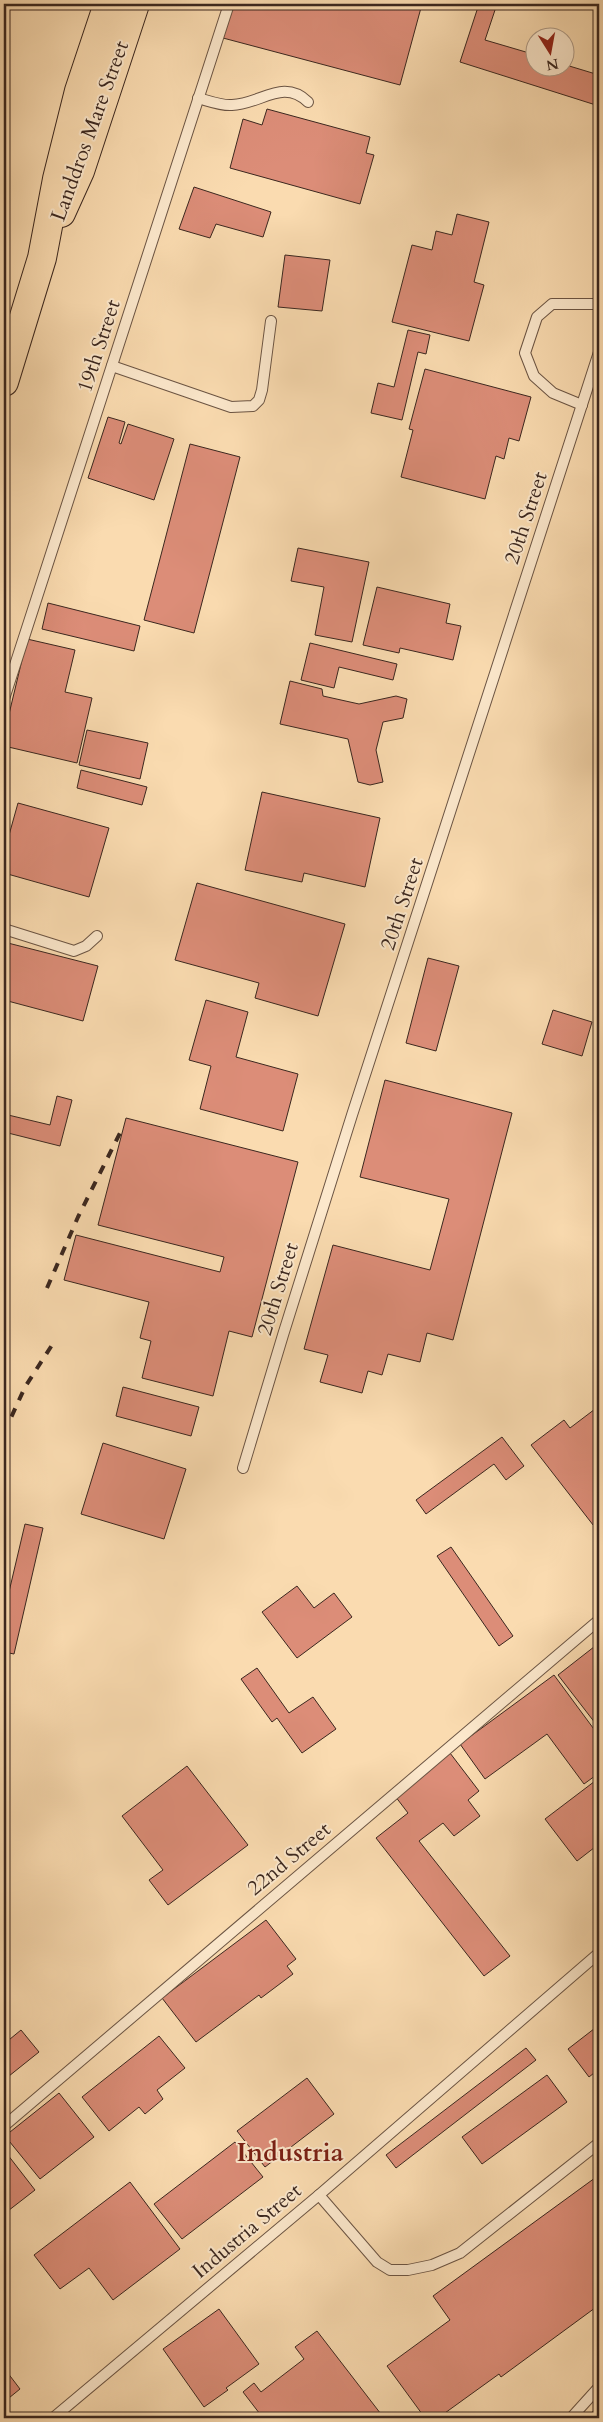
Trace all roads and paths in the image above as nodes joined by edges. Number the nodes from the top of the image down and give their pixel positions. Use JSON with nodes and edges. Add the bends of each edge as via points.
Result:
{"nodes":[{"id":1,"x":108,"y":4,"type":"edge"},
{"id":2,"x":136,"y":4,"type":"edge"},
{"id":3,"x":229,"y":4,"type":"edge"},
{"id":4,"x":198,"y":98,"type":"junction"},
{"id":5,"x":308,"y":102,"type":"dead end"},
{"id":6,"x":42,"y":258,"type":"junction"},
{"id":7,"x":599,"y":304,"type":"edge"},
{"id":8,"x":271,"y":321,"type":"dead end"},
{"id":9,"x":599,"y":352,"type":"edge"},
{"id":10,"x":112,"y":366,"type":"junction"},
{"id":11,"x":4,"y":382,"type":"edge"},
{"id":12,"x":582,"y":405,"type":"junction"},
{"id":13,"x":4,"y":699,"type":"edge"},
{"id":14,"x":4,"y":929,"type":"edge"},
{"id":15,"x":97,"y":936,"type":"dead end"},
{"id":16,"x":243,"y":1468,"type":"dead end"},
{"id":17,"x":599,"y":1620,"type":"edge"},
{"id":18,"x":599,"y":1953,"type":"edge"},
{"id":19,"x":4,"y":2126,"type":"edge"},
{"id":20,"x":599,"y":2143,"type":"edge"},
{"id":21,"x":320,"y":2195,"type":"junction"},
{"id":22,"x":599,"y":2387,"type":"edge"},
{"id":23,"x":53,"y":2418,"type":"edge"},
{"id":24,"x":571,"y":2418,"type":"edge"}],
"edges":[{"from":1,"to":6,"type":"main road","name":"Landdros Mare Street","via":[[79,91]]},
{"from":2,"to":6,"type":"main road","name":"Landdros Mare Street","via":[[80,171]]},
{"from":3,"to":4,"type":"lane","name":"19th Street"},
{"from":4,"to":5,"type":"lane","via":[[230,106],[290,91],[300,94]]},
{"from":4,"to":10,"type":"lane","name":"19th Street"},
{"from":6,"to":11,"type":"main road","name":"Landdros Mare Street"},
{"from":7,"to":12,"type":"lane","via":[[552,304],[537,317],[525,353],[534,376],[553,393]]},
{"from":8,"to":10,"type":"lane","via":[[262,390],[253,406],[231,407]]},
{"from":9,"to":12,"type":"lane","name":"20th Street"},
{"from":10,"to":13,"type":"lane","name":"19th Street"},
{"from":12,"to":16,"type":"lane","name":"20th Street","via":[[352,1115]]},
{"from":14,"to":15,"type":"lane","via":[[74,951]]},
{"from":17,"to":19,"type":"lane","name":"22nd Street"},
{"from":18,"to":21,"type":"lane","name":"Industria Street"},
{"from":20,"to":21,"type":"lane","via":[[460,2253],[432,2265],[408,2270],[390,2270],[377,2262]]},
{"from":21,"to":23,"type":"lane","name":"Industria Street"},
{"from":22,"to":24,"type":"lane"}]}
